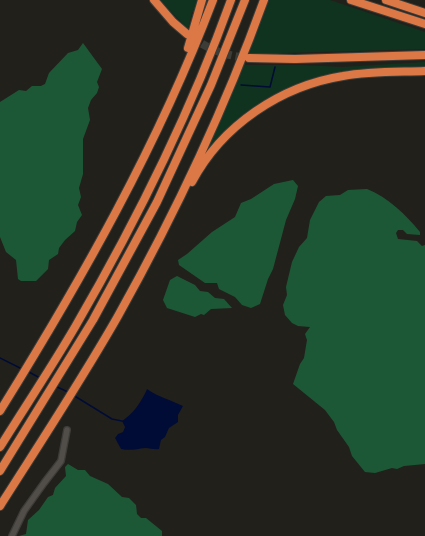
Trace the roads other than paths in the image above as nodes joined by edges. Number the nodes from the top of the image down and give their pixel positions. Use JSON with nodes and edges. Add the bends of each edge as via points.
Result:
{"nodes":[{"id":1,"x":154,"y":0,"type":"edge"},
{"id":2,"x":202,"y":0,"type":"edge"},
{"id":3,"x":213,"y":0,"type":"edge"},
{"id":4,"x":231,"y":0,"type":"edge"},
{"id":5,"x":245,"y":0,"type":"edge"},
{"id":6,"x":264,"y":0,"type":"edge"},
{"id":7,"x":351,"y":0,"type":"edge"},
{"id":8,"x":386,"y":0,"type":"edge"},
{"id":9,"x":401,"y":0,"type":"edge"},
{"id":10,"x":425,"y":9,"type":"edge"},
{"id":11,"x":425,"y":13,"type":"edge"},
{"id":12,"x":425,"y":24,"type":"edge"},
{"id":13,"x":186,"y":34,"type":"tunnel mouth"},
{"id":14,"x":425,"y":55,"type":"edge"},
{"id":15,"x":249,"y":58,"type":"tunnel mouth"},
{"id":16,"x":425,"y":71,"type":"edge"},
{"id":17,"x":152,"y":140,"type":"junction"},
{"id":18,"x":139,"y":277,"type":"junction"},
{"id":19,"x":0,"y":410,"type":"edge"},
{"id":20,"x":67,"y":430,"type":"dead end"},
{"id":21,"x":0,"y":448,"type":"edge"},
{"id":22,"x":1,"y":469,"type":"edge"},
{"id":23,"x":0,"y":506,"type":"edge"},
{"id":24,"x":12,"y":536,"type":"edge"}],
"edges":[{"from":1,"to":13,"type":"highway"},
{"from":2,"to":17,"type":"highway","via":[[191,40]]},
{"from":3,"to":17,"type":"highway"},
{"from":4,"to":21,"type":"highway","via":[[210,57],[179,127],[113,260]]},
{"from":5,"to":22,"type":"highway","via":[[194,123],[157,202],[89,327]]},
{"from":6,"to":18,"type":"highway","via":[[202,150]]},
{"from":7,"to":12,"type":"highway"},
{"from":8,"to":11,"type":"highway"},
{"from":9,"to":10,"type":"highway"},
{"from":14,"to":15,"type":"highway"},
{"from":16,"to":18,"type":"highway","via":[[356,74],[330,78],[303,86],[252,114],[222,140],[204,163]]},
{"from":17,"to":19,"type":"highway","via":[[96,250]]},
{"from":18,"to":23,"type":"highway","via":[[94,356]]},
{"from":20,"to":24,"type":"street","via":[[61,461],[24,511]]}]}
